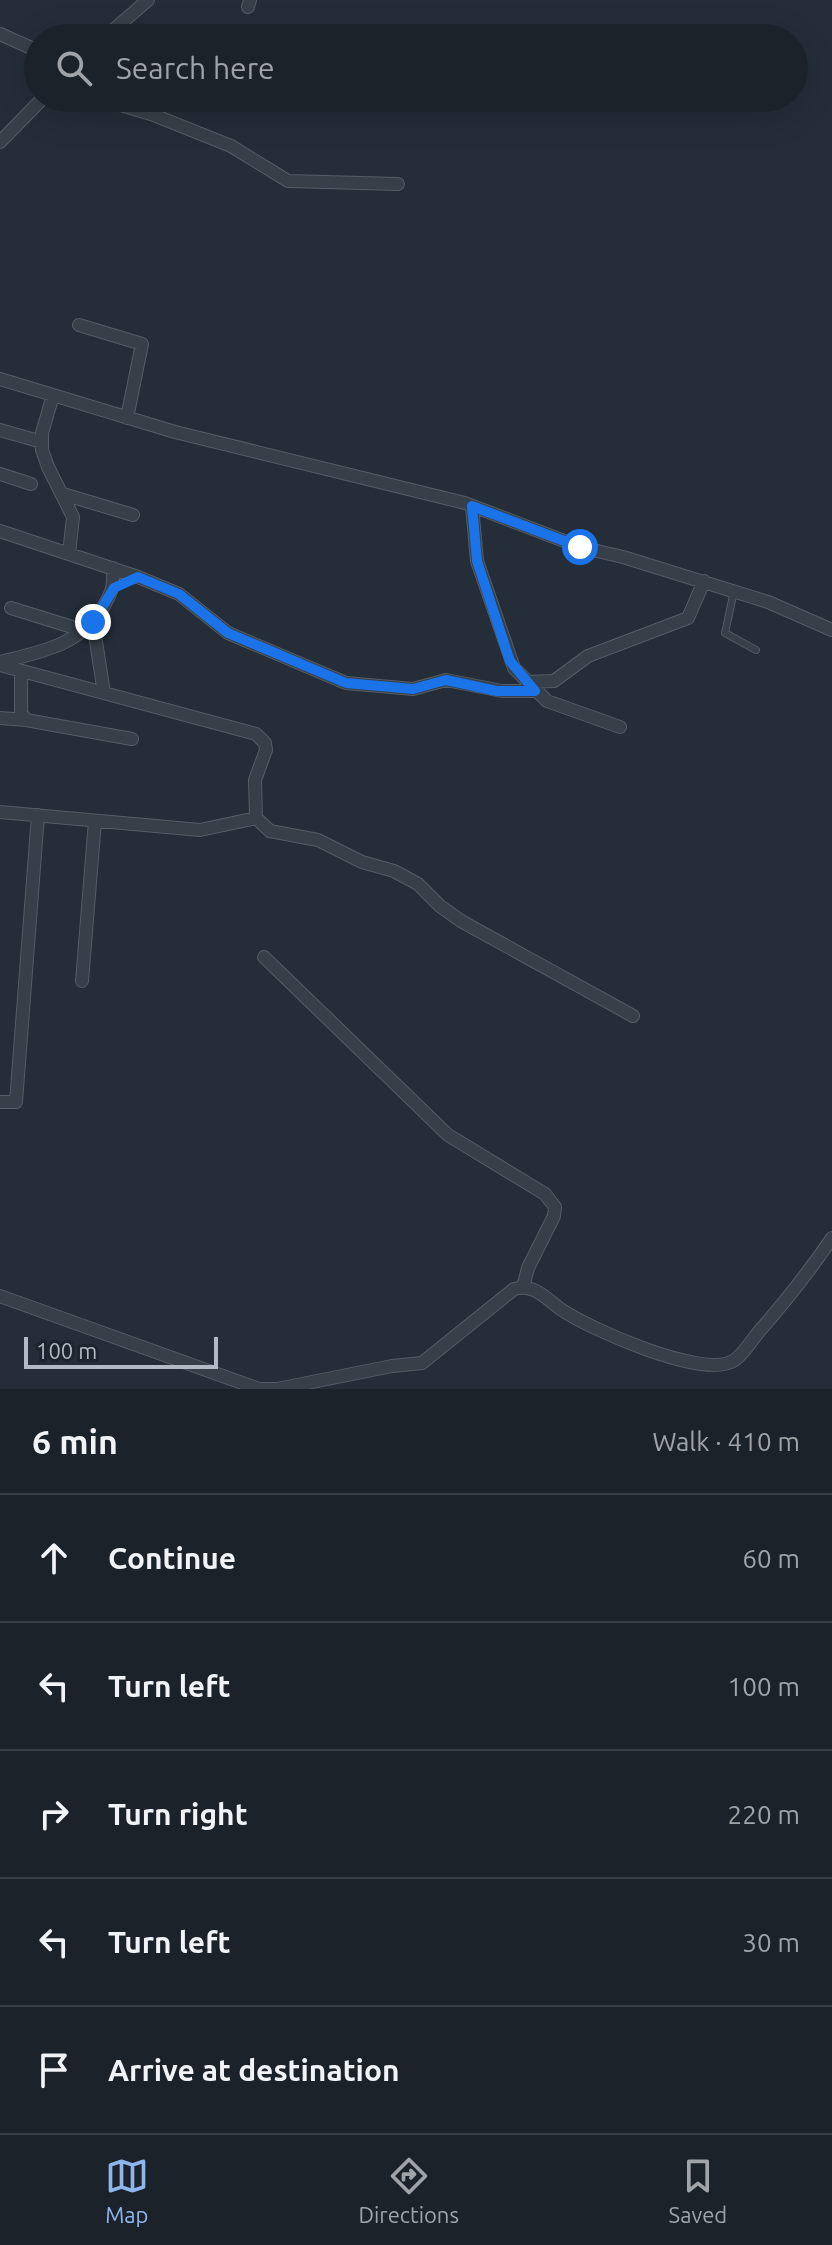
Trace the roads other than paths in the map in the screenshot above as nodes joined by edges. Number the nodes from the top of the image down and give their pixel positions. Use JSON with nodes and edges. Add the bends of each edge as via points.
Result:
{"nodes":[{"id":1,"x":148,"y":0,"type":"edge"},
{"id":2,"x":120,"y":24,"type":"edge"},
{"id":3,"x":0,"y":34,"type":"edge"},
{"id":4,"x":24,"y":45,"type":"edge"},
{"id":5,"x":29,"y":112,"type":"edge"},
{"id":6,"x":144,"y":112,"type":"edge"},
{"id":7,"x":0,"y":142,"type":"edge"},
{"id":8,"x":398,"y":184,"type":"dead end"},
{"id":9,"x":79,"y":325,"type":"dead end"},
{"id":10,"x":0,"y":379,"type":"edge"},
{"id":11,"x":53,"y":395,"type":"junction"},
{"id":12,"x":127,"y":418,"type":"junction"},
{"id":13,"x":0,"y":430,"type":"edge"},
{"id":14,"x":42,"y":442,"type":"junction"},
{"id":15,"x":0,"y":474,"type":"edge"},
{"id":16,"x":31,"y":484,"type":"dead end"},
{"id":17,"x":63,"y":494,"type":"junction"},
{"id":18,"x":472,"y":506,"type":"junction"},
{"id":19,"x":133,"y":515,"type":"dead end"},
{"id":20,"x":0,"y":531,"type":"edge"},
{"id":21,"x":69,"y":554,"type":"junction"},
{"id":22,"x":113,"y":568,"type":"junction"},
{"id":23,"x":138,"y":577,"type":"junction"},
{"id":24,"x":704,"y":581,"type":"junction"},
{"id":25,"x":114,"y":588,"type":"junction"},
{"id":26,"x":734,"y":591,"type":"junction"},
{"id":27,"x":11,"y":608,"type":"dead end"},
{"id":28,"x":89,"y":626,"type":"junction"},
{"id":29,"x":832,"y":630,"type":"edge"},
{"id":30,"x":756,"y":650,"type":"dead end"},
{"id":31,"x":0,"y":664,"type":"edge"},
{"id":32,"x":21,"y":671,"type":"junction"},
{"id":33,"x":531,"y":686,"type":"junction"},
{"id":34,"x":104,"y":693,"type":"junction"},
{"id":35,"x":0,"y":718,"type":"edge"},
{"id":36,"x":26,"y":720,"type":"junction"},
{"id":37,"x":620,"y":727,"type":"dead end"},
{"id":38,"x":132,"y":739,"type":"dead end"},
{"id":39,"x":0,"y":812,"type":"edge"},
{"id":40,"x":38,"y":815,"type":"junction"},
{"id":41,"x":256,"y":818,"type":"junction"},
{"id":42,"x":95,"y":821,"type":"junction"},
{"id":43,"x":264,"y":957,"type":"dead end"},
{"id":44,"x":82,"y":981,"type":"dead end"},
{"id":45,"x":633,"y":1016,"type":"dead end"},
{"id":46,"x":0,"y":1102,"type":"edge"},
{"id":47,"x":832,"y":1238,"type":"edge"},
{"id":48,"x":523,"y":1287,"type":"junction"},
{"id":49,"x":0,"y":1296,"type":"edge"}],
"edges":[{"from":1,"to":2,"type":"street"},
{"from":3,"to":4,"type":"street"},
{"from":5,"to":7,"type":"street"},
{"from":6,"to":8,"type":"street","via":[[231,146],[288,181]]},
{"from":9,"to":12,"type":"street","via":[[142,344]]},
{"from":10,"to":11,"type":"street"},
{"from":11,"to":12,"type":"street"},
{"from":11,"to":14,"type":"street"},
{"from":12,"to":18,"type":"street"},
{"from":13,"to":14,"type":"street"},
{"from":14,"to":17,"type":"street"},
{"from":15,"to":16,"type":"street"},
{"from":17,"to":19,"type":"street"},
{"from":17,"to":21,"type":"street","via":[[73,517]]},
{"from":18,"to":24,"type":"street","via":[[596,552]]},
{"from":18,"to":33,"type":"street","via":[[477,561],[510,661]]},
{"from":20,"to":21,"type":"street"},
{"from":21,"to":22,"type":"street"},
{"from":22,"to":23,"type":"street"},
{"from":22,"to":25,"type":"street"},
{"from":23,"to":25,"type":"street"},
{"from":23,"to":33,"type":"street","via":[[179,594],[228,633],[346,683],[413,689],[446,680],[497,691]]},
{"from":24,"to":26,"type":"street"},
{"from":24,"to":33,"type":"street","via":[[686,619],[588,656],[554,681]]},
{"from":25,"to":28,"type":"street"},
{"from":26,"to":29,"type":"street"},
{"from":26,"to":30,"type":"lane","via":[[725,633]]},
{"from":27,"to":28,"type":"street"},
{"from":28,"to":31,"type":"street","via":[[65,643]]},
{"from":28,"to":34,"type":"street"},
{"from":31,"to":32,"type":"street"},
{"from":32,"to":34,"type":"street"},
{"from":32,"to":36,"type":"street","via":[[21,713]]},
{"from":33,"to":37,"type":"street","via":[[547,701]]},
{"from":34,"to":41,"type":"street","via":[[262,738],[266,750],[255,780]]},
{"from":35,"to":36,"type":"street"},
{"from":36,"to":38,"type":"street"},
{"from":39,"to":40,"type":"street"},
{"from":40,"to":42,"type":"street"},
{"from":40,"to":46,"type":"street","via":[[16,1102]]},
{"from":41,"to":42,"type":"street","via":[[200,830]]},
{"from":41,"to":45,"type":"street","via":[[270,831],[318,840],[394,871],[461,921]]},
{"from":42,"to":44,"type":"street"},
{"from":43,"to":48,"type":"street","via":[[452,1139],[552,1201],[554,1216]]},
{"from":47,"to":48,"type":"street","via":[[799,1287],[735,1361],[722,1365],[708,1367],[654,1352],[594,1329],[534,1288]]},
{"from":48,"to":49,"type":"street","via":[[422,1363],[268,1389],[244,1385]]}]}
